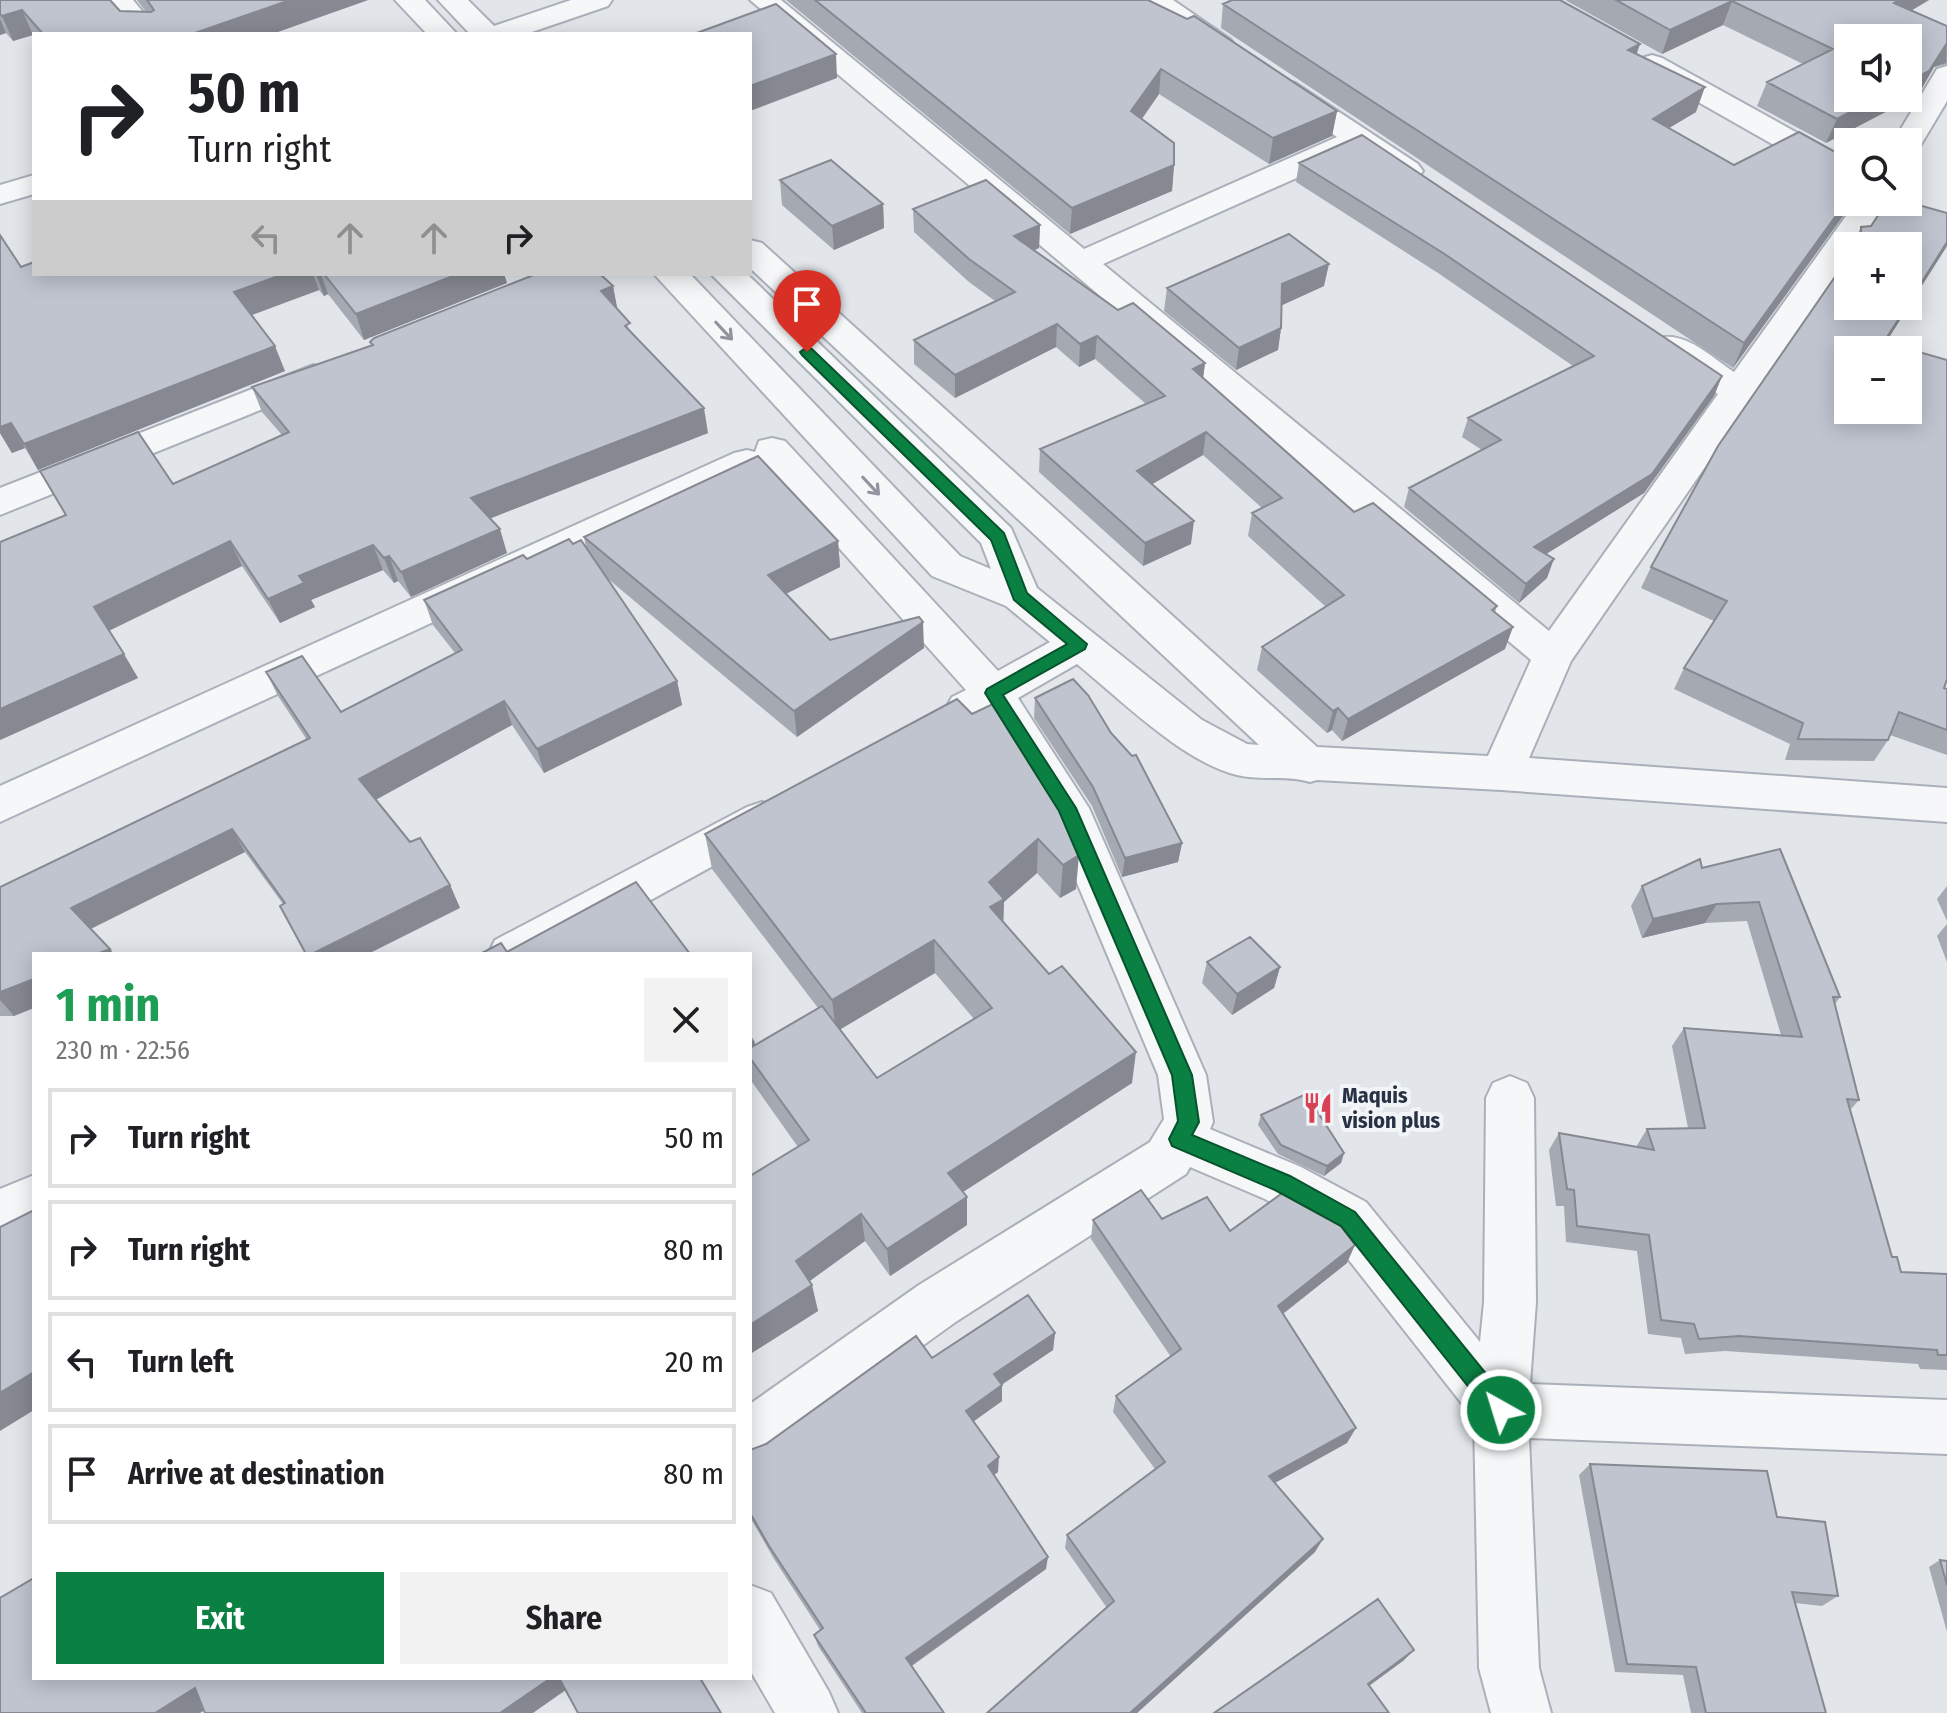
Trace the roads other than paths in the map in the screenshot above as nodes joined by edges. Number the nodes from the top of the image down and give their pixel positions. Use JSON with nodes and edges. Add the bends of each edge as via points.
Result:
{"nodes":[{"id":1,"x":118,"y":0,"type":"edge"},
{"id":2,"x":409,"y":0,"type":"edge"},
{"id":3,"x":598,"y":0,"type":"edge"},
{"id":4,"x":764,"y":0,"type":"edge"},
{"id":5,"x":1154,"y":0,"type":"edge"},
{"id":6,"x":469,"y":17,"type":"edge"},
{"id":7,"x":497,"y":20,"type":"edge"},
{"id":8,"x":545,"y":27,"type":"edge"},
{"id":9,"x":145,"y":32,"type":"edge"},
{"id":10,"x":441,"y":32,"type":"edge"},
{"id":11,"x":1632,"y":53,"type":"edge"},
{"id":12,"x":1947,"y":75,"type":"edge"},
{"id":13,"x":1916,"y":128,"type":"edge"},
{"id":14,"x":1359,"y":139,"type":"junction"},
{"id":15,"x":1834,"y":166,"type":"edge"},
{"id":16,"x":32,"y":185,"type":"edge"},
{"id":17,"x":1438,"y":191,"type":"edge"},
{"id":18,"x":0,"y":195,"type":"edge"},
{"id":19,"x":1862,"y":216,"type":"edge"},
{"id":20,"x":752,"y":252,"type":"edge"},
{"id":21,"x":1079,"y":263,"type":"junction"},
{"id":22,"x":673,"y":276,"type":"edge"},
{"id":23,"x":730,"y":276,"type":"edge"},
{"id":24,"x":1647,"y":330,"type":"edge"},
{"id":25,"x":349,"y":362,"type":"edge"},
{"id":26,"x":1739,"y":392,"type":"junction"},
{"id":27,"x":817,"y":429,"type":"junction"},
{"id":28,"x":772,"y":450,"type":"junction"},
{"id":29,"x":0,"y":502,"type":"edge"},
{"id":30,"x":1020,"y":596,"type":"junction"},
{"id":31,"x":1079,"y":644,"type":"junction"},
{"id":32,"x":1553,"y":656,"type":"junction"},
{"id":33,"x":993,"y":693,"type":"junction"},
{"id":34,"x":928,"y":729,"type":"edge"},
{"id":35,"x":1310,"y":766,"type":"junction"},
{"id":36,"x":1501,"y":773,"type":"junction"},
{"id":37,"x":803,"y":797,"type":"edge"},
{"id":38,"x":0,"y":805,"type":"edge"},
{"id":39,"x":1947,"y":805,"type":"edge"},
{"id":40,"x":515,"y":952,"type":"edge"},
{"id":41,"x":1510,"y":1098,"type":"dead end"},
{"id":42,"x":1179,"y":1139,"type":"junction"},
{"id":43,"x":32,"y":1199,"type":"edge"},
{"id":44,"x":0,"y":1215,"type":"edge"},
{"id":45,"x":1501,"y":1410,"type":"junction"},
{"id":46,"x":1947,"y":1427,"type":"edge"},
{"id":47,"x":752,"y":1436,"type":"edge"},
{"id":48,"x":752,"y":1617,"type":"edge"},
{"id":49,"x":808,"y":1713,"type":"edge"},
{"id":50,"x":1521,"y":1713,"type":"edge"}],
"edges":[{"from":1,"to":9,"type":"street"},
{"from":2,"to":10,"type":"street"},
{"from":3,"to":8,"type":"street"},
{"from":4,"to":21,"type":"street"},
{"from":5,"to":14,"type":"street"},
{"from":6,"to":7,"type":"street"},
{"from":7,"to":8,"type":"street"},
{"from":11,"to":15,"type":"street"},
{"from":12,"to":13,"type":"street"},
{"from":14,"to":17,"type":"street"},
{"from":14,"to":21,"type":"street"},
{"from":16,"to":18,"type":"street"},
{"from":19,"to":26,"type":"street"},
{"from":20,"to":35,"type":"street"},
{"from":21,"to":32,"type":"street"},
{"from":22,"to":27,"type":"street","one_way":true},
{"from":23,"to":30,"type":"street","via":[[998,537]]},
{"from":24,"to":26,"type":"street"},
{"from":25,"to":29,"type":"street"},
{"from":26,"to":32,"type":"street"},
{"from":27,"to":28,"type":"street"},
{"from":27,"to":30,"type":"street","one_way":true,"via":[[946,566]]},
{"from":28,"to":33,"type":"street"},
{"from":28,"to":38,"type":"street"},
{"from":30,"to":31,"type":"street"},
{"from":31,"to":33,"type":"street"},
{"from":31,"to":35,"type":"street","via":[[1187,731],[1240,760]]},
{"from":32,"to":36,"type":"street"},
{"from":33,"to":34,"type":"street"},
{"from":33,"to":42,"type":"street","via":[[1067,808],[1182,1075],[1189,1122]]},
{"from":35,"to":36,"type":"street"},
{"from":36,"to":39,"type":"street"},
{"from":37,"to":40,"type":"street"},
{"from":41,"to":45,"type":"street","via":[[1510,1302]]},
{"from":42,"to":45,"type":"street","via":[[1283,1183],[1348,1219]]},
{"from":42,"to":47,"type":"street","via":[[1168,1158],[938,1303]]},
{"from":43,"to":44,"type":"street"},
{"from":45,"to":46,"type":"street"},
{"from":45,"to":50,"type":"street","via":[[1509,1668]]},
{"from":48,"to":49,"type":"street"}]}
